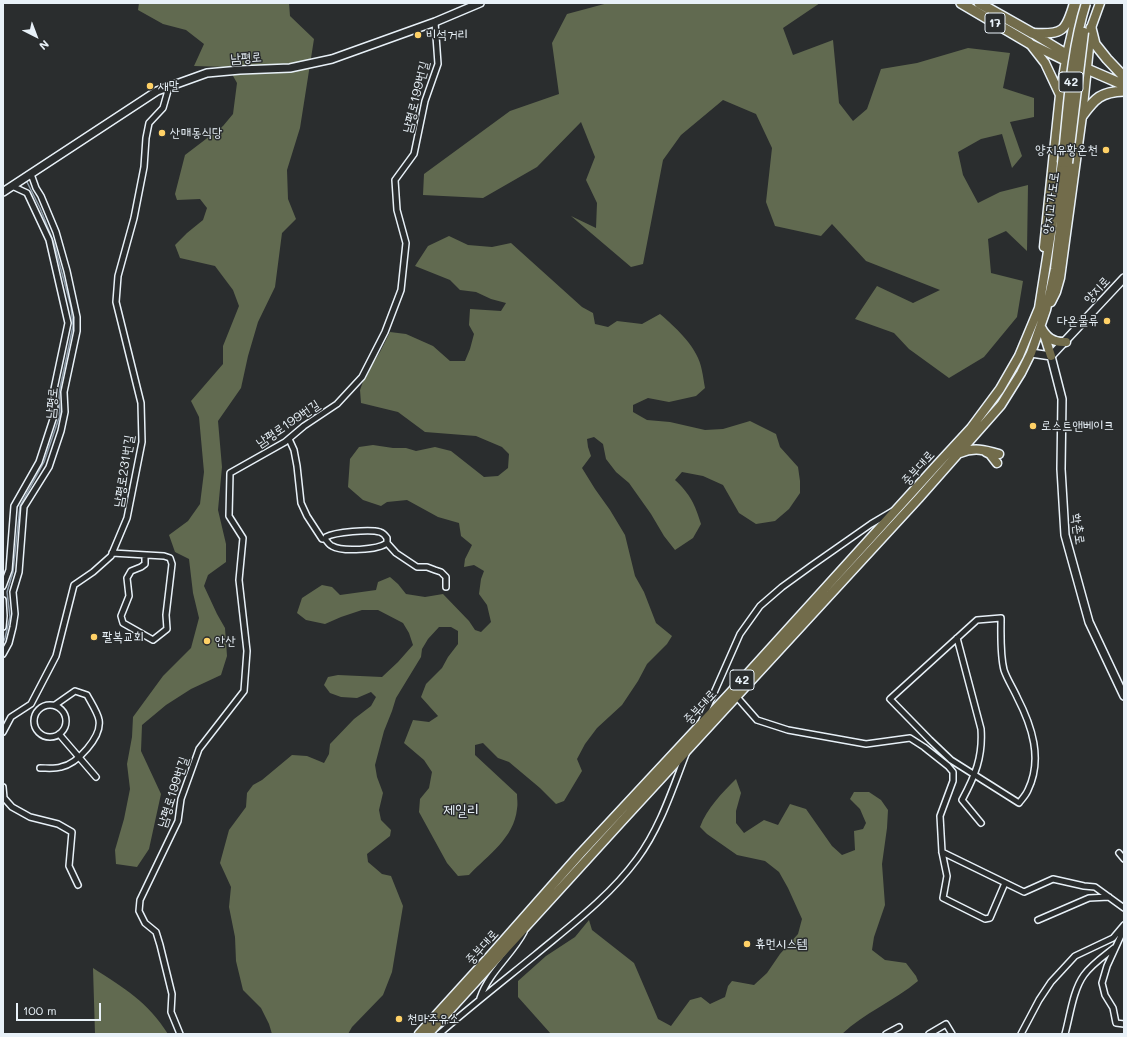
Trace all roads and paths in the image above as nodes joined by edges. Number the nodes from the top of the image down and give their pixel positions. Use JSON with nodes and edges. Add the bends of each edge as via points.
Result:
{"nodes":[{"id":1,"x":480,"y":3,"type":"edge"},
{"id":2,"x":961,"y":3,"type":"edge"},
{"id":3,"x":979,"y":3,"type":"edge"},
{"id":4,"x":1074,"y":3,"type":"edge"},
{"id":5,"x":1079,"y":3,"type":"edge"},
{"id":6,"x":1086,"y":3,"type":"edge"},
{"id":7,"x":1091,"y":3,"type":"edge"},
{"id":8,"x":1100,"y":3,"type":"edge"},
{"id":9,"x":435,"y":22,"type":"junction"},
{"id":10,"x":1091,"y":28,"type":"junction"},
{"id":11,"x":1032,"y":33,"type":"junction"},
{"id":12,"x":1030,"y":43,"type":"junction"},
{"id":13,"x":1066,"y":58,"type":"junction"},
{"id":14,"x":1087,"y":66,"type":"junction"},
{"id":15,"x":1124,"y":78,"type":"edge"},
{"id":16,"x":1124,"y":85,"type":"edge"},
{"id":17,"x":169,"y":87,"type":"junction"},
{"id":18,"x":1124,"y":91,"type":"edge"},
{"id":19,"x":1060,"y":95,"type":"junction"},
{"id":20,"x":1082,"y":116,"type":"junction"},
{"id":21,"x":1065,"y":163,"type":"junction"},
{"id":22,"x":31,"y":174,"type":"junction"},
{"id":23,"x":12,"y":186,"type":"junction"},
{"id":24,"x":3,"y":192,"type":"edge"},
{"id":25,"x":1124,"y":278,"type":"edge"},
{"id":26,"x":1043,"y":309,"type":"junction"},
{"id":27,"x":1042,"y":329,"type":"junction"},
{"id":28,"x":1066,"y":342,"type":"junction"},
{"id":29,"x":1031,"y":353,"type":"junction"},
{"id":30,"x":1051,"y":356,"type":"junction"},
{"id":31,"x":289,"y":439,"type":"junction"},
{"id":32,"x":980,"y":449,"type":"junction"},
{"id":33,"x":958,"y":454,"type":"junction"},
{"id":34,"x":999,"y":454,"type":"dead end"},
{"id":35,"x":997,"y":463,"type":"dead end"},
{"id":36,"x":899,"y":507,"type":"junction"},
{"id":37,"x":325,"y":539,"type":"junction"},
{"id":38,"x":387,"y":543,"type":"junction"},
{"id":39,"x":112,"y":553,"type":"junction"},
{"id":40,"x":145,"y":555,"type":"junction"},
{"id":41,"x":3,"y":586,"type":"edge"},
{"id":42,"x":446,"y":588,"type":"dead end"},
{"id":43,"x":3,"y":600,"type":"edge"},
{"id":44,"x":3,"y":627,"type":"edge"},
{"id":45,"x":957,"y":638,"type":"junction"},
{"id":46,"x":3,"y":654,"type":"edge"},
{"id":47,"x":736,"y":696,"type":"junction"},
{"id":48,"x":1124,"y":696,"type":"edge"},
{"id":49,"x":33,"y":700,"type":"junction"},
{"id":50,"x":55,"y":705,"type":"junction"},
{"id":51,"x":40,"y":708,"type":"junction"},
{"id":52,"x":700,"y":725,"type":"junction"},
{"id":53,"x":3,"y":732,"type":"edge"},
{"id":54,"x":59,"y":734,"type":"junction"},
{"id":55,"x":930,"y":740,"type":"junction"},
{"id":56,"x":924,"y":747,"type":"junction"},
{"id":57,"x":688,"y":748,"type":"junction"},
{"id":58,"x":80,"y":758,"type":"junction"},
{"id":59,"x":40,"y":768,"type":"dead end"},
{"id":60,"x":975,"y":775,"type":"junction"},
{"id":61,"x":96,"y":777,"type":"dead end"},
{"id":62,"x":3,"y":787,"type":"edge"},
{"id":63,"x":981,"y":823,"type":"dead end"},
{"id":64,"x":942,"y":852,"type":"junction"},
{"id":65,"x":1119,"y":853,"type":"dead end"},
{"id":66,"x":1124,"y":859,"type":"edge"},
{"id":67,"x":1006,"y":883,"type":"junction"},
{"id":68,"x":78,"y":884,"type":"dead end"},
{"id":69,"x":1109,"y":897,"type":"junction"},
{"id":70,"x":1124,"y":908,"type":"edge"},
{"id":71,"x":1038,"y":920,"type":"dead end"},
{"id":72,"x":528,"y":924,"type":"junction"},
{"id":73,"x":1124,"y":925,"type":"edge"},
{"id":74,"x":1124,"y":929,"type":"edge"},
{"id":75,"x":1116,"y":947,"type":"junction"},
{"id":76,"x":480,"y":999,"type":"junction"},
{"id":77,"x":1124,"y":1024,"type":"edge"},
{"id":78,"x":899,"y":1027,"type":"dead end"},
{"id":79,"x":180,"y":1034,"type":"edge"},
{"id":80,"x":419,"y":1034,"type":"edge"},
{"id":81,"x":428,"y":1034,"type":"edge"},
{"id":82,"x":439,"y":1034,"type":"edge"},
{"id":83,"x":886,"y":1034,"type":"edge"},
{"id":84,"x":929,"y":1034,"type":"edge"},
{"id":85,"x":952,"y":1034,"type":"edge"},
{"id":86,"x":1021,"y":1034,"type":"edge"},
{"id":87,"x":1065,"y":1034,"type":"edge"}],
"edges":[{"from":1,"to":9,"type":"street","name":"남평로"},
{"from":2,"to":12,"type":"highway","number":"17"},
{"from":3,"to":11,"type":"highway","number":"17"},
{"from":4,"to":11,"type":"main road","via":[[1064,29],[1054,34]]},
{"from":5,"to":13,"type":"main road"},
{"from":6,"to":21,"type":"main road","name":"양지고가도로","number":"42","bridge":true,"via":[[1075,50]]},
{"from":7,"to":21,"type":"main road","name":"양지고가도로","number":"42","bridge":true},
{"from":8,"to":10,"type":"main road"},
{"from":9,"to":17,"type":"street","name":"남평로","via":[[332,59],[290,68],[207,74]]},
{"from":9,"to":31,"type":"street","name":"남평로199번길","via":[[438,64],[425,101],[414,154],[395,180],[397,210],[406,243],[400,290],[385,332],[362,377],[337,404]]},
{"from":10,"to":14,"type":"main road"},
{"from":10,"to":15,"type":"highway","via":[[1096,44]]},
{"from":11,"to":13,"type":"main road"},
{"from":12,"to":13,"type":"main road"},
{"from":12,"to":19,"type":"main road","via":[[1046,63]]},
{"from":13,"to":14,"type":"main road"},
{"from":13,"to":19,"type":"main road"},
{"from":14,"to":15,"type":"highway"},
{"from":14,"to":16,"type":"highway"},
{"from":14,"to":20,"type":"main road"},
{"from":17,"to":22,"type":"street","name":"남평로","via":[[157,91]]},
{"from":17,"to":39,"type":"street","name":"남평로231번길","via":[[163,108],[149,123],[134,218],[118,276],[116,302],[140,403],[142,442],[127,518]]},
{"from":18,"to":20,"type":"highway","via":[[1099,96]]},
{"from":19,"to":26,"type":"main road","via":[[1040,280]]},
{"from":20,"to":26,"type":"main road","via":[[1060,278],[1056,292]]},
{"from":21,"to":26,"type":"main road","name":"양지고가도로","number":"42"},
{"from":22,"to":23,"type":"street","name":"남평로"},
{"from":22,"to":46,"type":"street","name":"남평로","via":[[56,232],[77,317],[77,331],[64,392],[65,412],[61,431],[49,467],[24,507],[19,572],[13,592],[15,614],[9,643]]},
{"from":23,"to":24,"type":"street","name":"남평로"},
{"from":23,"to":41,"type":"street","name":"남평로","via":[[27,193],[49,240],[68,323],[54,389],[55,413],[39,462],[14,506],[8,570]]},
{"from":25,"to":28,"type":"street","name":"양지로"},
{"from":26,"to":27,"type":"main road","name":"중부대로","number":"42"},
{"from":26,"to":36,"type":"main road","name":"중부대로","number":"42","via":[[1000,389],[971,428]]},
{"from":27,"to":28,"type":"main road","via":[[1052,341]]},
{"from":27,"to":29,"type":"main road","name":"중부대로","number":"42"},
{"from":27,"to":30,"type":"main road"},
{"from":28,"to":30,"type":"street","name":"양지로"},
{"from":29,"to":30,"type":"street"},
{"from":29,"to":33,"type":"main road","name":"중부대로","number":"42","via":[[1002,405]]},
{"from":30,"to":48,"type":"street","name":"학촌로","via":[[1062,399],[1061,469],[1065,535],[1089,622]]},
{"from":31,"to":37,"type":"street","via":[[294,450],[302,503],[315,530],[322,539]]},
{"from":31,"to":79,"type":"street","name":"남평로199번길","via":[[230,473],[229,516],[243,538],[239,580],[247,651],[244,691],[199,749],[181,800],[178,821],[140,900],[139,911],[145,922],[156,932],[160,945],[172,994],[171,1012]]},
{"from":32,"to":33,"type":"main road"},
{"from":32,"to":34,"type":"main road"},
{"from":32,"to":35,"type":"main road","via":[[990,454]]},
{"from":33,"to":47,"type":"main road","name":"중부대로","number":"42"},
{"from":36,"to":52,"type":"main road","name":"중부대로","number":"42"},
{"from":36,"to":52,"type":"street","via":[[811,566],[760,606],[740,634]]},
{"from":37,"to":38,"type":"street","via":[[332,546],[344,549],[379,547]]},
{"from":37,"to":38,"type":"street","via":[[340,533],[370,531],[383,533]]},
{"from":38,"to":42,"type":"street","via":[[396,553],[417,567],[427,567],[441,572],[446,576]]},
{"from":39,"to":40,"type":"street"},
{"from":39,"to":49,"type":"street","name":"남평로231번길","via":[[94,572],[74,585],[56,656]]},
{"from":40,"to":40,"type":"street","via":[[164,556],[170,558],[172,564],[166,615],[167,630],[153,640],[123,623],[121,616],[129,596],[127,578],[131,571],[145,564]]},
{"from":43,"to":44,"type":"street"},
{"from":45,"to":55,"type":"street","via":[[890,699]]},
{"from":45,"to":60,"type":"street","via":[[981,729],[982,744]]},
{"from":45,"to":60,"type":"street","via":[[977,620],[1001,618],[1004,669],[1026,716],[1036,750],[1035,771],[1028,791],[1019,803]]},
{"from":47,"to":56,"type":"street","via":[[758,720],[788,730],[866,744],[910,738]]},
{"from":47,"to":57,"type":"main road","name":"중부대로","number":"42"},
{"from":49,"to":51,"type":"street"},
{"from":49,"to":53,"type":"street","name":"남평로231번길","via":[[11,718]]},
{"from":50,"to":51,"type":"street","via":[[49,704]]},
{"from":50,"to":54,"type":"street","via":[[66,716],[66,726]]},
{"from":50,"to":58,"type":"street","via":[[75,691],[87,695],[99,720],[94,740]]},
{"from":51,"to":54,"type":"street","via":[[34,717],[35,728],[43,736],[54,737]]},
{"from":52,"to":80,"type":"main road","name":"중부대로","number":"42"},
{"from":54,"to":58,"type":"street"},
{"from":55,"to":56,"type":"street"},
{"from":55,"to":60,"type":"street","via":[[951,760]]},
{"from":56,"to":64,"type":"street","via":[[953,772],[953,781],[940,816]]},
{"from":57,"to":72,"type":"main road","name":"중부대로","number":"42"},
{"from":57,"to":76,"type":"street","via":[[662,817],[637,859],[607,894],[583,916]]},
{"from":58,"to":59,"type":"street","via":[[62,768]]},
{"from":58,"to":61,"type":"street"},
{"from":60,"to":63,"type":"street","via":[[962,800]]},
{"from":62,"to":68,"type":"street","via":[[4,798],[12,807],[30,817],[58,824],[72,832],[69,866]]},
{"from":64,"to":67,"type":"street"},
{"from":64,"to":67,"type":"street","via":[[947,876],[943,898],[985,919],[990,918]]},
{"from":65,"to":66,"type":"street"},
{"from":67,"to":69,"type":"street","via":[[1024,892],[1054,879],[1095,887]]},
{"from":69,"to":70,"type":"street"},
{"from":69,"to":71,"type":"street","via":[[1088,898]]},
{"from":72,"to":76,"type":"street","via":[[521,938],[484,988]]},
{"from":72,"to":81,"type":"main road","name":"중부대로","number":"42"},
{"from":73,"to":86,"type":"street","via":[[1112,938],[1075,956],[1038,1000]]},
{"from":74,"to":75,"type":"street"},
{"from":75,"to":77,"type":"street","via":[[1102,983],[1105,995],[1113,1008],[1116,1023]]},
{"from":75,"to":87,"type":"street","via":[[1084,975],[1077,990]]},
{"from":76,"to":82,"type":"street"},
{"from":78,"to":83,"type":"street"},
{"from":84,"to":85,"type":"street","via":[[946,1024]]}]}
